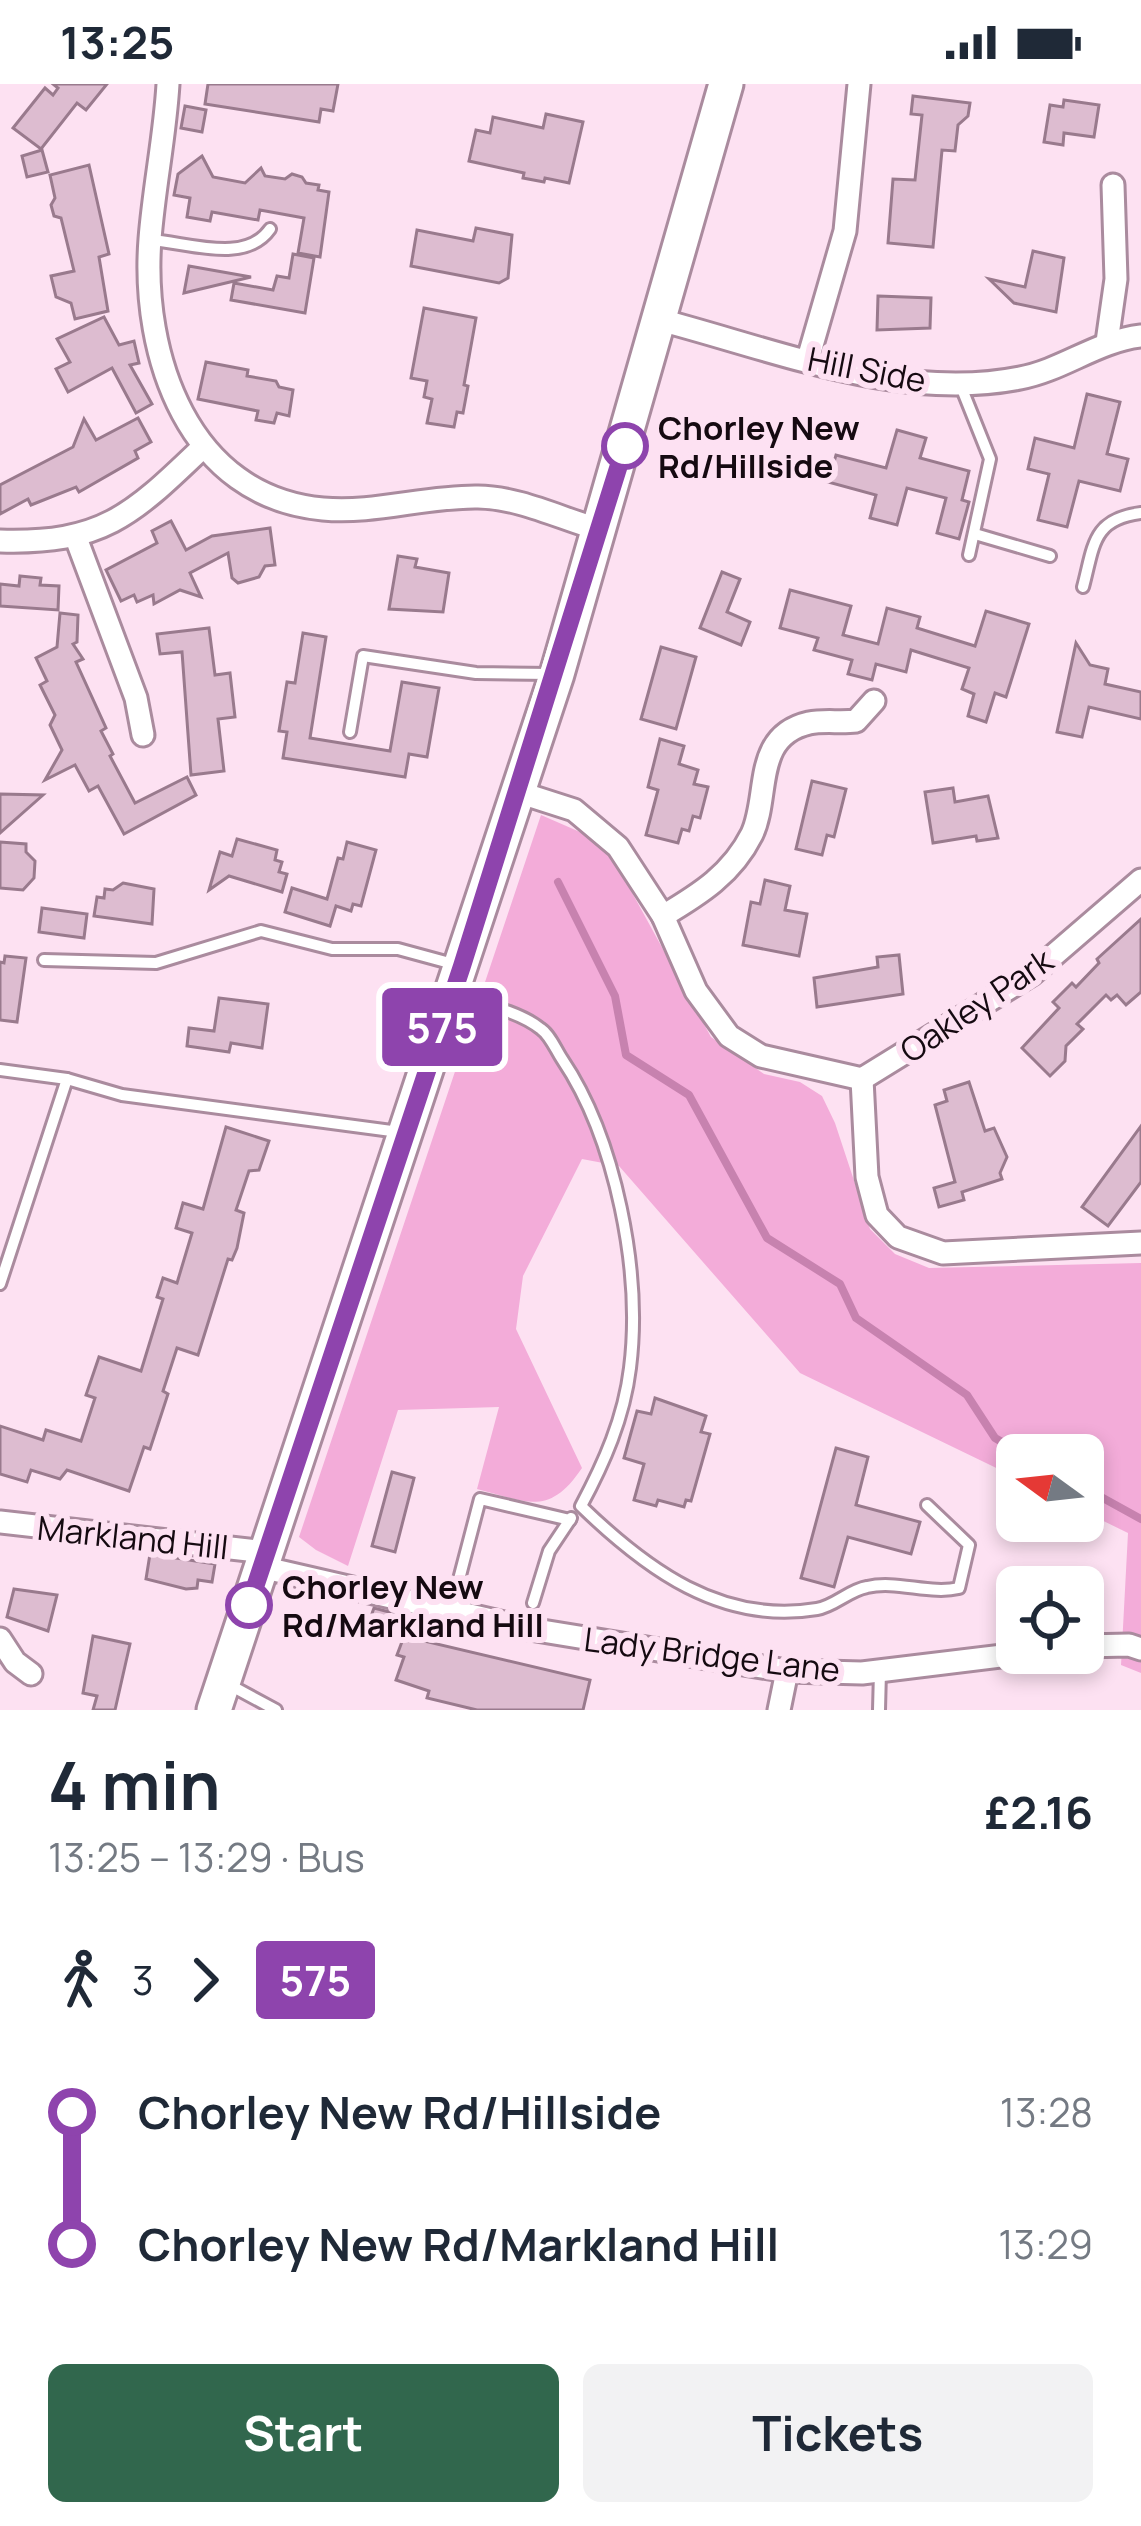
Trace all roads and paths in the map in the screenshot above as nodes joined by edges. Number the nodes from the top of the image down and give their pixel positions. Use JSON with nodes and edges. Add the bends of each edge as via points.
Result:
{"nodes":[{"id":1,"x":168,"y":84,"type":"edge"},
{"id":2,"x":726,"y":84,"type":"edge"},
{"id":3,"x":859,"y":84,"type":"edge"},
{"id":4,"x":1113,"y":185,"type":"dead end"},
{"id":5,"x":270,"y":229,"type":"dead end"},
{"id":6,"x":150,"y":240,"type":"junction"},
{"id":7,"x":661,"y":320,"type":"junction"},
{"id":8,"x":1138,"y":341,"type":"edge"},
{"id":9,"x":1107,"y":342,"type":"junction"},
{"id":10,"x":808,"y":359,"type":"junction"},
{"id":11,"x":960,"y":384,"type":"junction"},
{"id":12,"x":203,"y":447,"type":"junction"},
{"id":13,"x":1141,"y":513,"type":"edge"},
{"id":14,"x":601,"y":530,"type":"junction"},
{"id":15,"x":975,"y":535,"type":"junction"},
{"id":16,"x":76,"y":538,"type":"junction"},
{"id":17,"x":0,"y":541,"type":"edge"},
{"id":18,"x":969,"y":555,"type":"dead end"},
{"id":19,"x":1051,"y":556,"type":"dead end"},
{"id":20,"x":1083,"y":587,"type":"dead end"},
{"id":21,"x":556,"y":674,"type":"junction"},
{"id":22,"x":874,"y":701,"type":"dead end"},
{"id":23,"x":856,"y":721,"type":"junction"},
{"id":24,"x":350,"y":732,"type":"dead end"},
{"id":25,"x":143,"y":735,"type":"dead end"},
{"id":26,"x":874,"y":739,"type":"dead end"},
{"id":27,"x":518,"y":792,"type":"junction"},
{"id":28,"x":1141,"y":880,"type":"edge"},
{"id":29,"x":662,"y":916,"type":"junction"},
{"id":30,"x":44,"y":960,"type":"dead end"},
{"id":31,"x":457,"y":981,"type":"junction"},
{"id":32,"x":0,"y":1070,"type":"edge"},
{"id":33,"x":67,"y":1079,"type":"junction"},
{"id":34,"x":862,"y":1079,"type":"junction"},
{"id":35,"x":407,"y":1133,"type":"junction"},
{"id":36,"x":1141,"y":1243,"type":"edge"},
{"id":37,"x":0,"y":1284,"type":"edge"},
{"id":38,"x":927,"y":1505,"type":"dead end"},
{"id":39,"x":581,"y":1506,"type":"junction"},
{"id":40,"x":570,"y":1520,"type":"junction"},
{"id":41,"x":0,"y":1522,"type":"edge"},
{"id":42,"x":264,"y":1559,"type":"junction"},
{"id":43,"x":533,"y":1603,"type":"dead end"},
{"id":44,"x":451,"y":1611,"type":"junction"},
{"id":45,"x":0,"y":1639,"type":"edge"},
{"id":46,"x":1104,"y":1646,"type":"edge"},
{"id":47,"x":1141,"y":1649,"type":"edge"},
{"id":48,"x":996,"y":1657,"type":"edge"},
{"id":49,"x":787,"y":1671,"type":"junction"},
{"id":50,"x":880,"y":1671,"type":"junction"},
{"id":51,"x":31,"y":1674,"type":"dead end"},
{"id":52,"x":219,"y":1696,"type":"edge"},
{"id":53,"x":275,"y":1710,"type":"edge"},
{"id":54,"x":779,"y":1710,"type":"edge"},
{"id":55,"x":880,"y":1710,"type":"edge"}],
"edges":[{"from":1,"to":6,"type":"street"},
{"from":2,"to":7,"type":"main road"},
{"from":3,"to":10,"type":"street","via":[[844,231]]},
{"from":4,"to":9,"type":"street","via":[[1117,279]]},
{"from":5,"to":6,"type":"lane","via":[[242,249]]},
{"from":6,"to":12,"type":"street","via":[[160,349],[172,394]]},
{"from":7,"to":10,"type":"street","name":"Hill Side"},
{"from":7,"to":14,"type":"main road"},
{"from":8,"to":9,"type":"street","name":"Hill Side"},
{"from":9,"to":11,"type":"street","name":"Hill Side","via":[[1020,378]]},
{"from":10,"to":11,"type":"street","name":"Hill Side","via":[[871,377]]},
{"from":11,"to":15,"type":"lane","via":[[990,459]]},
{"from":12,"to":14,"type":"street","via":[[247,482],[295,504],[347,510],[494,498]]},
{"from":12,"to":16,"type":"street","via":[[136,508]]},
{"from":13,"to":20,"type":"lane","via":[[1105,523]]},
{"from":14,"to":21,"type":"main road"},
{"from":15,"to":18,"type":"lane"},
{"from":15,"to":19,"type":"lane"},
{"from":16,"to":17,"type":"street"},
{"from":16,"to":25,"type":"street","via":[[96,601],[147,695]]},
{"from":21,"to":24,"type":"lane","via":[[476,673],[363,656]]},
{"from":21,"to":27,"type":"main road"},
{"from":22,"to":23,"type":"street"},
{"from":23,"to":26,"type":"street"},
{"from":23,"to":29,"type":"street","via":[[801,725],[775,745],[758,820],[741,854],[705,892]]},
{"from":27,"to":29,"type":"street","name":"Oakley Park","via":[[565,806],[601,831]]},
{"from":27,"to":31,"type":"main road"},
{"from":28,"to":34,"type":"street","name":"Oakley Park","via":[[1032,974]]},
{"from":29,"to":34,"type":"street","name":"Oakley Park","via":[[728,1036],[761,1056]]},
{"from":30,"to":31,"type":"lane","via":[[156,962],[261,931],[332,950],[398,949]]},
{"from":31,"to":35,"type":"main road"},
{"from":31,"to":39,"type":"lane","via":[[542,1029],[578,1083],[615,1187],[630,1283],[630,1371],[612,1442]]},
{"from":32,"to":33,"type":"lane"},
{"from":33,"to":35,"type":"lane","via":[[122,1095]]},
{"from":33,"to":37,"type":"lane"},
{"from":34,"to":36,"type":"street","name":"Oakley Park","via":[[867,1178],[877,1215],[898,1237],[943,1253]]},
{"from":35,"to":42,"type":"main road"},
{"from":38,"to":39,"type":"lane","via":[[969,1545],[959,1588],[872,1585],[822,1609],[776,1612],[736,1607],[658,1573]]},
{"from":39,"to":40,"type":"lane"},
{"from":40,"to":43,"type":"lane","via":[[549,1551]]},
{"from":40,"to":44,"type":"lane","via":[[480,1499]]},
{"from":41,"to":42,"type":"street","name":"Markland Hill"},
{"from":42,"to":44,"type":"street","name":"Lady Bridge Lane"},
{"from":42,"to":52,"type":"main road"},
{"from":44,"to":49,"type":"street","name":"Lady Bridge Lane"},
{"from":45,"to":51,"type":"street"},
{"from":46,"to":47,"type":"street"},
{"from":48,"to":50,"type":"street","name":"Lady Bridge Lane"},
{"from":49,"to":50,"type":"street","name":"Lady Bridge Lane"},
{"from":49,"to":54,"type":"street"},
{"from":50,"to":55,"type":"lane"},
{"from":52,"to":53,"type":"lane"}]}
